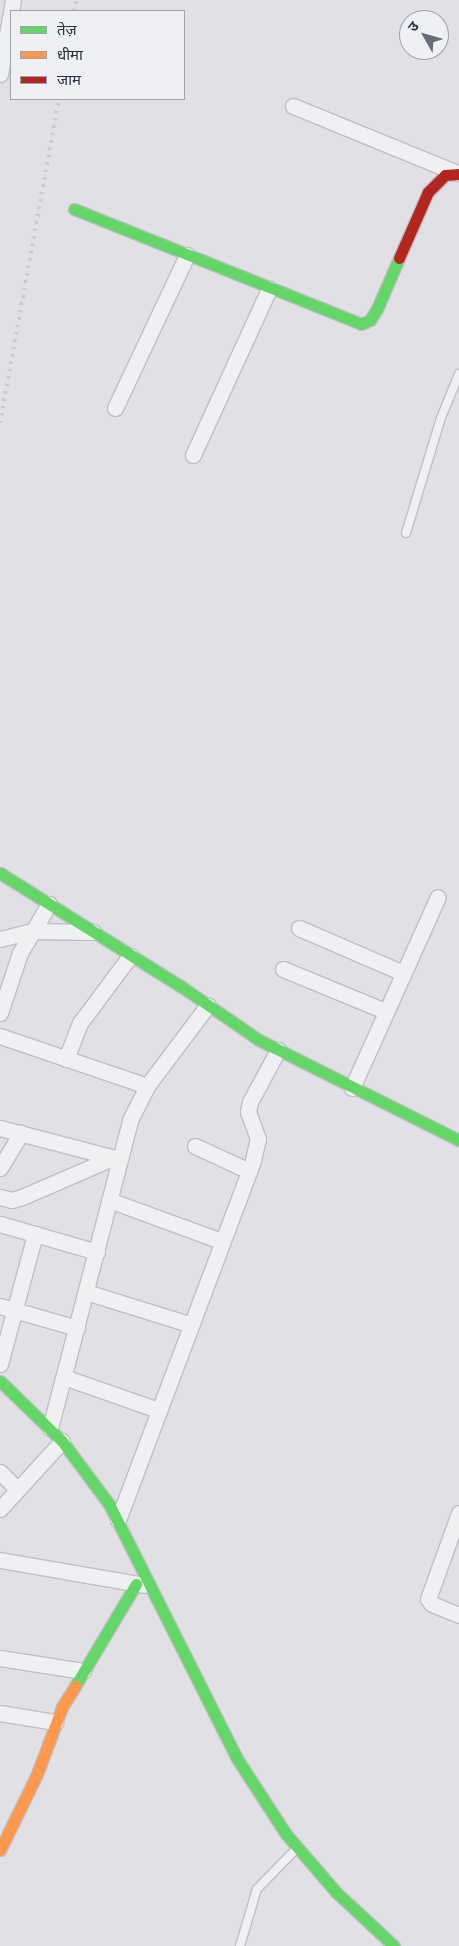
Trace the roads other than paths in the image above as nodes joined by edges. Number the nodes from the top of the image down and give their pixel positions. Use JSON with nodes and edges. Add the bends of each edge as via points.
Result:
{"nodes":[{"id":1,"x":10,"y":17,"type":"edge"},
{"id":2,"x":0,"y":74,"type":"edge"},
{"id":3,"x":293,"y":106,"type":"dead end"},
{"id":4,"x":458,"y":173,"type":"edge"},
{"id":5,"x":74,"y":209,"type":"dead end"},
{"id":6,"x":187,"y":255,"type":"junction"},
{"id":7,"x":269,"y":288,"type":"junction"},
{"id":8,"x":459,"y":374,"type":"edge"},
{"id":9,"x":115,"y":408,"type":"dead end"},
{"id":10,"x":193,"y":455,"type":"dead end"},
{"id":11,"x":406,"y":533,"type":"dead end"},
{"id":12,"x":0,"y":873,"type":"edge"},
{"id":13,"x":438,"y":897,"type":"dead end"},
{"id":14,"x":49,"y":904,"type":"junction"},
{"id":15,"x":299,"y":928,"type":"dead end"},
{"id":16,"x":31,"y":932,"type":"junction"},
{"id":17,"x":93,"y":932,"type":"junction"},
{"id":18,"x":0,"y":939,"type":"edge"},
{"id":19,"x":130,"y":956,"type":"junction"},
{"id":20,"x":283,"y":969,"type":"dead end"},
{"id":21,"x":403,"y":973,"type":"junction"},
{"id":22,"x":208,"y":1005,"type":"junction"},
{"id":23,"x":385,"y":1012,"type":"junction"},
{"id":24,"x":0,"y":1013,"type":"edge"},
{"id":25,"x":0,"y":1036,"type":"edge"},
{"id":26,"x":278,"y":1050,"type":"junction"},
{"id":27,"x":66,"y":1058,"type":"junction"},
{"id":28,"x":147,"y":1086,"type":"junction"},
{"id":29,"x":352,"y":1088,"type":"junction"},
{"id":30,"x":0,"y":1128,"type":"edge"},
{"id":31,"x":21,"y":1133,"type":"junction"},
{"id":32,"x":459,"y":1140,"type":"edge"},
{"id":33,"x":195,"y":1146,"type":"dead end"},
{"id":34,"x":116,"y":1158,"type":"junction"},
{"id":35,"x":0,"y":1168,"type":"edge"},
{"id":36,"x":249,"y":1171,"type":"junction"},
{"id":37,"x":0,"y":1197,"type":"edge"},
{"id":38,"x":109,"y":1200,"type":"junction"},
{"id":39,"x":0,"y":1224,"type":"edge"},
{"id":40,"x":35,"y":1234,"type":"junction"},
{"id":41,"x":220,"y":1241,"type":"junction"},
{"id":42,"x":97,"y":1252,"type":"junction"},
{"id":43,"x":86,"y":1292,"type":"junction"},
{"id":44,"x":7,"y":1309,"type":"edge"},
{"id":45,"x":189,"y":1324,"type":"junction"},
{"id":46,"x":77,"y":1328,"type":"junction"},
{"id":47,"x":0,"y":1364,"type":"edge"},
{"id":48,"x":64,"y":1377,"type":"junction"},
{"id":49,"x":0,"y":1381,"type":"edge"},
{"id":50,"x":158,"y":1410,"type":"junction"},
{"id":51,"x":50,"y":1428,"type":"junction"},
{"id":52,"x":62,"y":1441,"type":"junction"},
{"id":53,"x":0,"y":1472,"type":"edge"},
{"id":54,"x":17,"y":1489,"type":"junction"},
{"id":55,"x":0,"y":1509,"type":"edge"},
{"id":56,"x":459,"y":1513,"type":"edge"},
{"id":57,"x":118,"y":1520,"type":"junction"},
{"id":58,"x":0,"y":1560,"type":"edge"},
{"id":59,"x":143,"y":1585,"type":"junction"},
{"id":60,"x":459,"y":1615,"type":"edge"},
{"id":61,"x":0,"y":1658,"type":"edge"},
{"id":62,"x":83,"y":1671,"type":"junction"},
{"id":63,"x":0,"y":1713,"type":"edge"},
{"id":64,"x":55,"y":1722,"type":"junction"},
{"id":65,"x":298,"y":1848,"type":"junction"},
{"id":66,"x":0,"y":1850,"type":"edge"},
{"id":67,"x":240,"y":1946,"type":"edge"},
{"id":68,"x":394,"y":1946,"type":"edge"}],
"edges":[{"from":1,"to":2,"type":"street"},
{"from":3,"to":4,"type":"street"},
{"from":4,"to":7,"type":"street","via":[[441,178],[428,192],[370,320],[361,324],[350,322]]},
{"from":5,"to":6,"type":"street"},
{"from":6,"to":7,"type":"street"},
{"from":6,"to":9,"type":"street"},
{"from":7,"to":10,"type":"street"},
{"from":8,"to":11,"type":"lane"},
{"from":12,"to":14,"type":"street"},
{"from":13,"to":21,"type":"street"},
{"from":14,"to":16,"type":"street"},
{"from":14,"to":17,"type":"street"},
{"from":15,"to":21,"type":"street"},
{"from":16,"to":17,"type":"street"},
{"from":16,"to":18,"type":"street"},
{"from":16,"to":24,"type":"street","via":[[16,961]]},
{"from":17,"to":19,"type":"street"},
{"from":19,"to":22,"type":"street"},
{"from":19,"to":27,"type":"street","via":[[80,1023]]},
{"from":20,"to":23,"type":"street"},
{"from":21,"to":23,"type":"street"},
{"from":22,"to":26,"type":"street"},
{"from":22,"to":28,"type":"street"},
{"from":23,"to":29,"type":"street"},
{"from":25,"to":27,"type":"street"},
{"from":26,"to":29,"type":"street"},
{"from":26,"to":36,"type":"street","via":[[250,1102],[248,1112],[258,1138]]},
{"from":27,"to":28,"type":"street"},
{"from":28,"to":34,"type":"street"},
{"from":29,"to":32,"type":"street"},
{"from":30,"to":31,"type":"street"},
{"from":31,"to":34,"type":"street"},
{"from":31,"to":35,"type":"street"},
{"from":33,"to":36,"type":"street"},
{"from":34,"to":37,"type":"street","via":[[22,1197],[12,1200]]},
{"from":34,"to":38,"type":"street"},
{"from":36,"to":41,"type":"street"},
{"from":38,"to":41,"type":"street"},
{"from":38,"to":42,"type":"street"},
{"from":39,"to":40,"type":"street"},
{"from":40,"to":42,"type":"street"},
{"from":40,"to":44,"type":"street"},
{"from":41,"to":45,"type":"street"},
{"from":42,"to":43,"type":"street"},
{"from":43,"to":45,"type":"street"},
{"from":43,"to":46,"type":"street"},
{"from":44,"to":46,"type":"street"},
{"from":44,"to":47,"type":"street"},
{"from":45,"to":50,"type":"street"},
{"from":46,"to":48,"type":"street"},
{"from":48,"to":50,"type":"street"},
{"from":48,"to":51,"type":"street"},
{"from":49,"to":51,"type":"street"},
{"from":50,"to":57,"type":"street"},
{"from":51,"to":52,"type":"street"},
{"from":52,"to":54,"type":"street"},
{"from":52,"to":57,"type":"street"},
{"from":53,"to":54,"type":"street"},
{"from":54,"to":55,"type":"street"},
{"from":56,"to":60,"type":"street","via":[[428,1599],[432,1604]]},
{"from":57,"to":59,"type":"street"},
{"from":58,"to":59,"type":"street"},
{"from":59,"to":62,"type":"street"},
{"from":59,"to":65,"type":"street","via":[[236,1757]]},
{"from":61,"to":62,"type":"street"},
{"from":62,"to":64,"type":"street"},
{"from":63,"to":64,"type":"street"},
{"from":64,"to":66,"type":"street","via":[[37,1774]]},
{"from":65,"to":67,"type":"lane","via":[[256,1889]]},
{"from":65,"to":68,"type":"street","via":[[336,1892]]}]}
